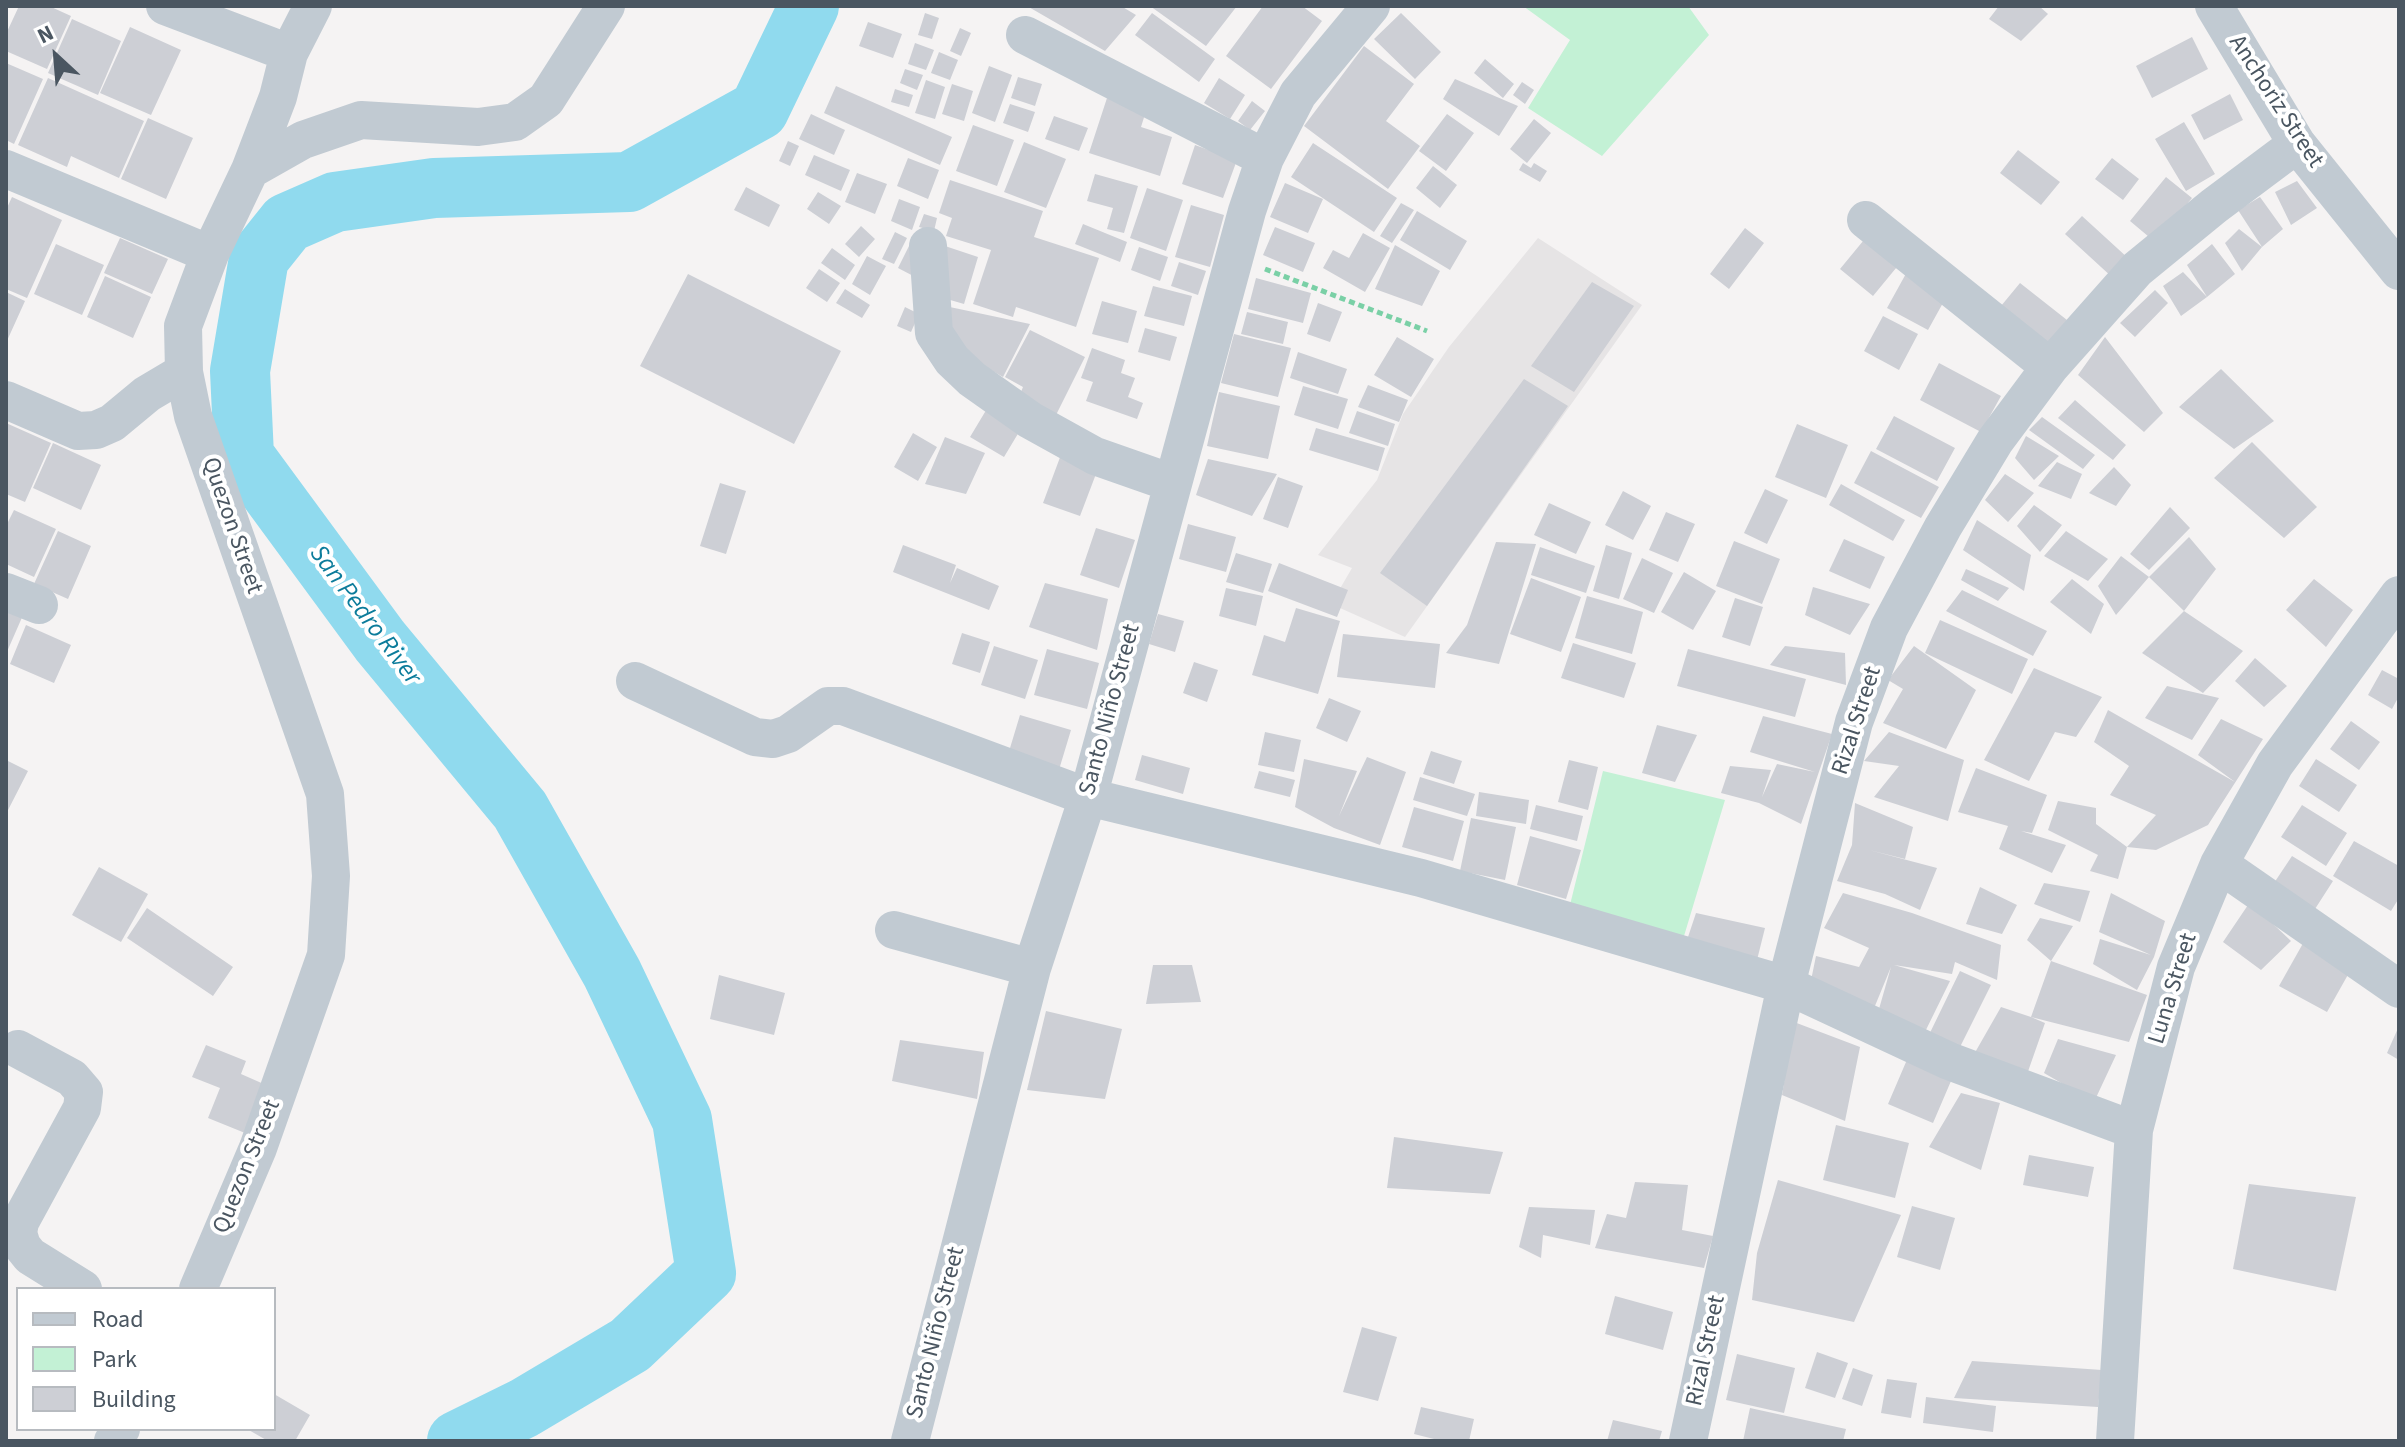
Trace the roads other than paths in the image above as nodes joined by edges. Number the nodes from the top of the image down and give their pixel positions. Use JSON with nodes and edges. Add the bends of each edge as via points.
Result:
{"nodes":[{"id":1,"x":165,"y":6,"type":"edge"},
{"id":2,"x":313,"y":6,"type":"edge"},
{"id":3,"x":606,"y":6,"type":"edge"},
{"id":4,"x":2214,"y":6,"type":"edge"},
{"id":5,"x":1355,"y":11,"type":"edge"},
{"id":6,"x":1025,"y":35,"type":"dead end"},
{"id":7,"x":289,"y":53,"type":"junction"},
{"id":8,"x":2297,"y":144,"type":"junction"},
{"id":9,"x":1265,"y":158,"type":"junction"},
{"id":10,"x":6,"y":169,"type":"edge"},
{"id":11,"x":250,"y":170,"type":"junction"},
{"id":12,"x":1866,"y":220,"type":"dead end"},
{"id":13,"x":928,"y":246,"type":"dead end"},
{"id":14,"x":210,"y":254,"type":"junction"},
{"id":15,"x":2399,"y":271,"type":"edge"},
{"id":16,"x":2050,"y":367,"type":"junction"},
{"id":17,"x":184,"y":372,"type":"junction"},
{"id":18,"x":6,"y":400,"type":"edge"},
{"id":19,"x":1172,"y":483,"type":"junction"},
{"id":20,"x":2399,"y":595,"type":"edge"},
{"id":21,"x":635,"y":681,"type":"dead end"},
{"id":22,"x":1088,"y":797,"type":"junction"},
{"id":23,"x":2219,"y":864,"type":"junction"},
{"id":24,"x":894,"y":930,"type":"dead end"},
{"id":25,"x":1032,"y":968,"type":"junction"},
{"id":26,"x":1786,"y":985,"type":"junction"},
{"id":27,"x":2399,"y":989,"type":"edge"},
{"id":28,"x":18,"y":1049,"type":"dead end"},
{"id":29,"x":2134,"y":1130,"type":"junction"},
{"id":30,"x":80,"y":1287,"type":"edge"},
{"id":31,"x":199,"y":1287,"type":"edge"},
{"id":32,"x":910,"y":1441,"type":"edge"},
{"id":33,"x":1688,"y":1441,"type":"edge"},
{"id":34,"x":2115,"y":1441,"type":"edge"}],
"edges":[{"from":1,"to":7,"type":"street"},
{"from":2,"to":7,"type":"street","name":"Quezon Street"},
{"from":3,"to":11,"type":"street","via":[[546,100],[515,122],[478,127],[361,120],[303,140]]},
{"from":4,"to":8,"type":"street","name":"Anchoriz Street"},
{"from":5,"to":9,"type":"street","name":"Santo Niño Street","via":[[1298,94]]},
{"from":6,"to":9,"type":"street"},
{"from":7,"to":11,"type":"street","name":"Quezon Street"},
{"from":8,"to":15,"type":"street","name":"Anchoriz Street"},
{"from":8,"to":16,"type":"street","name":"Rizal Street","via":[[2137,269]]},
{"from":9,"to":19,"type":"street","name":"Santo Niño Street"},
{"from":10,"to":14,"type":"street"},
{"from":11,"to":14,"type":"street","name":"Quezon Street"},
{"from":12,"to":16,"type":"street"},
{"from":13,"to":19,"type":"street","via":[[934,333],[952,360],[1030,420],[1095,456]]},
{"from":14,"to":17,"type":"street","name":"Quezon Street","via":[[183,326]]},
{"from":16,"to":26,"type":"street","name":"Rizal Street","via":[[1995,441],[1889,628],[1854,722]]},
{"from":17,"to":18,"type":"street","via":[[96,430],[78,431]]},
{"from":17,"to":31,"type":"street","name":"Quezon Street","via":[[198,431],[325,794],[331,876],[326,955],[258,1148]]},
{"from":19,"to":22,"type":"street","name":"Santo Niño Street"},
{"from":20,"to":23,"type":"street","name":"Luna Street","via":[[2275,764]]},
{"from":21,"to":22,"type":"street","via":[[755,737],[788,734],[828,706],[843,706]]},
{"from":22,"to":25,"type":"street","name":"Santo Niño Street"},
{"from":22,"to":26,"type":"street","via":[[1421,878]]},
{"from":23,"to":27,"type":"street"},
{"from":23,"to":29,"type":"street","name":"Luna Street","via":[[2176,967]]},
{"from":24,"to":25,"type":"street"},
{"from":25,"to":32,"type":"street","name":"Santo Niño Street"},
{"from":26,"to":29,"type":"street","via":[[1949,1061]]},
{"from":26,"to":33,"type":"street","name":"Rizal Street"},
{"from":28,"to":30,"type":"street","via":[[72,1078],[84,1092],[82,1108],[18,1233],[30,1256]]},
{"from":29,"to":34,"type":"street","name":"Luna Street"}]}
